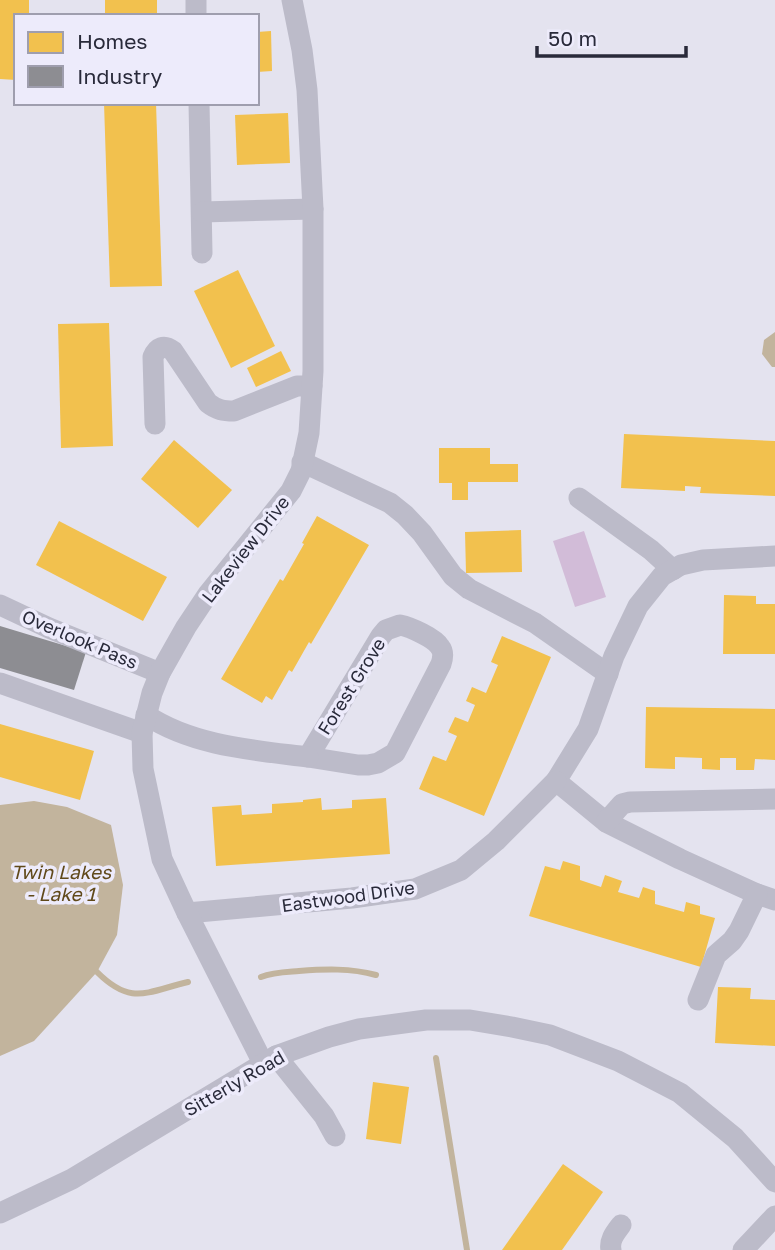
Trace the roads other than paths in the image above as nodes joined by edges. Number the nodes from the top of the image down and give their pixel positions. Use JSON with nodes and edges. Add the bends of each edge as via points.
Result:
{"nodes":[{"id":1,"x":292,"y":0,"type":"edge"},
{"id":2,"x":307,"y":0,"type":"edge"},
{"id":3,"x":299,"y":33,"type":"junction"},
{"id":4,"x":199,"y":105,"type":"edge"},
{"id":5,"x":313,"y":209,"type":"junction"},
{"id":6,"x":202,"y":212,"type":"junction"},
{"id":7,"x":202,"y":253,"type":"dead end"},
{"id":8,"x":312,"y":386,"type":"junction"},
{"id":9,"x":155,"y":424,"type":"dead end"},
{"id":10,"x":302,"y":463,"type":"junction"},
{"id":11,"x":579,"y":498,"type":"dead end"},
{"id":12,"x":775,"y":556,"type":"edge"},
{"id":13,"x":673,"y":570,"type":"junction"},
{"id":14,"x":0,"y":605,"type":"edge"},
{"id":15,"x":160,"y":673,"type":"junction"},
{"id":16,"x":608,"y":674,"type":"junction"},
{"id":17,"x":0,"y":683,"type":"edge"},
{"id":18,"x":144,"y":724,"type":"junction"},
{"id":19,"x":308,"y":757,"type":"junction"},
{"id":20,"x":556,"y":781,"type":"junction"},
{"id":21,"x":775,"y":799,"type":"edge"},
{"id":22,"x":606,"y":822,"type":"junction"},
{"id":23,"x":766,"y":897,"type":"edge"},
{"id":24,"x":187,"y":913,"type":"junction"},
{"id":25,"x":698,"y":1000,"type":"dead end"},
{"id":26,"x":269,"y":1059,"type":"junction"},
{"id":27,"x":335,"y":1136,"type":"dead end"},
{"id":28,"x":775,"y":1182,"type":"edge"},
{"id":29,"x":0,"y":1213,"type":"edge"},
{"id":30,"x":775,"y":1216,"type":"edge"},
{"id":31,"x":621,"y":1225,"type":"dead end"},
{"id":32,"x":748,"y":1249,"type":"edge"},
{"id":33,"x":611,"y":1250,"type":"edge"}],
"edges":[{"from":1,"to":3,"type":"street","name":"Lakeview Drive"},
{"from":2,"to":3,"type":"street"},
{"from":3,"to":5,"type":"street","name":"Lakeview Drive"},
{"from":4,"to":6,"type":"street"},
{"from":5,"to":6,"type":"street"},
{"from":5,"to":8,"type":"street","name":"Lakeview Drive"},
{"from":6,"to":7,"type":"street"},
{"from":8,"to":9,"type":"street","via":[[297,386],[224,411],[208,403],[173,351],[161,347],[153,357]]},
{"from":8,"to":10,"type":"street","name":"Lakeview Drive"},
{"from":10,"to":15,"type":"street","name":"Lakeview Drive","via":[[291,491],[208,594]]},
{"from":10,"to":16,"type":"street","via":[[390,503],[469,589],[535,623]]},
{"from":11,"to":13,"type":"street"},
{"from":12,"to":13,"type":"street","name":"Eastwood Drive","via":[[703,560]]},
{"from":13,"to":16,"type":"street","name":"Eastwood Drive","via":[[662,576],[638,606]]},
{"from":14,"to":15,"type":"street","name":"Overlook Pass"},
{"from":15,"to":18,"type":"street","name":"Lakeview Drive"},
{"from":16,"to":20,"type":"street","name":"Eastwood Drive","via":[[588,729]]},
{"from":17,"to":18,"type":"street"},
{"from":18,"to":19,"type":"street","name":"Forest Grove","via":[[205,741]]},
{"from":18,"to":24,"type":"street","name":"Lakeview Drive","via":[[143,769],[162,859]]},
{"from":19,"to":19,"type":"street","name":"Forest Grove","via":[[386,630],[409,627],[438,644],[441,664],[395,752],[368,765]]},
{"from":20,"to":22,"type":"street"},
{"from":20,"to":24,"type":"street","name":"Eastwood Drive","via":[[461,870],[415,889]]},
{"from":21,"to":22,"type":"street","via":[[631,802],[622,804]]},
{"from":22,"to":23,"type":"street"},
{"from":23,"to":25,"type":"street","via":[[732,942],[716,955]]},
{"from":24,"to":26,"type":"street","name":"Lakeview Drive"},
{"from":26,"to":27,"type":"street","name":"Lakeview Drive","via":[[324,1116]]},
{"from":26,"to":28,"type":"street","name":"Sitterly Road","via":[[359,1029],[426,1020],[470,1020],[550,1035],[618,1061],[680,1093],[735,1138]]},
{"from":26,"to":29,"type":"street","name":"Sitterly Road","via":[[72,1179]]},
{"from":30,"to":32,"type":"street"},
{"from":31,"to":33,"type":"street"}]}
